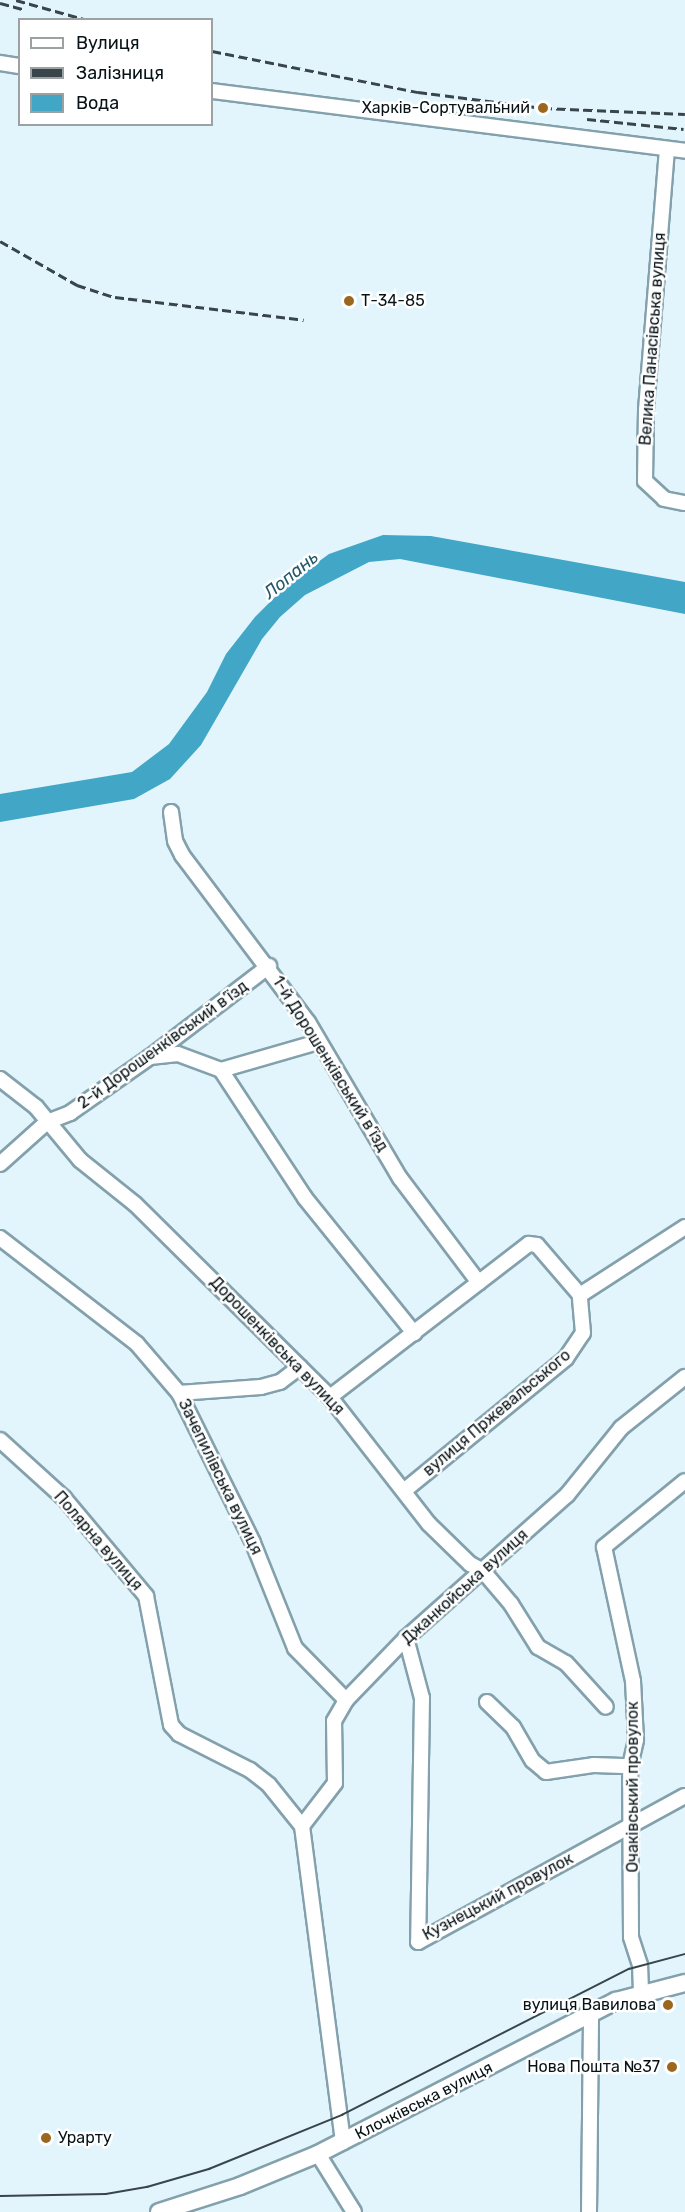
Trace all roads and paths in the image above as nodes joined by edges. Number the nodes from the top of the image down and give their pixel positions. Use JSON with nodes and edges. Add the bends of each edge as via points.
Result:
{"nodes":[{"id":1,"x":0,"y":63,"type":"edge"},
{"id":2,"x":18,"y":66,"type":"edge"},
{"id":3,"x":213,"y":91,"type":"edge"},
{"id":4,"x":667,"y":149,"type":"junction"},
{"id":5,"x":685,"y":151,"type":"edge"},
{"id":6,"x":685,"y":503,"type":"edge"},
{"id":7,"x":171,"y":812,"type":"dead end"},
{"id":8,"x":269,"y":966,"type":"junction"},
{"id":9,"x":318,"y":1042,"type":"junction"},
{"id":10,"x":150,"y":1058,"type":"junction"},
{"id":11,"x":222,"y":1070,"type":"junction"},
{"id":12,"x":0,"y":1079,"type":"edge"},
{"id":13,"x":47,"y":1122,"type":"junction"},
{"id":14,"x":0,"y":1164,"type":"edge"},
{"id":15,"x":685,"y":1227,"type":"edge"},
{"id":16,"x":0,"y":1238,"type":"edge"},
{"id":17,"x":479,"y":1283,"type":"junction"},
{"id":18,"x":580,"y":1295,"type":"junction"},
{"id":19,"x":414,"y":1333,"type":"junction"},
{"id":20,"x":300,"y":1367,"type":"junction"},
{"id":21,"x":685,"y":1377,"type":"edge"},
{"id":22,"x":179,"y":1393,"type":"junction"},
{"id":23,"x":330,"y":1396,"type":"junction"},
{"id":24,"x":0,"y":1440,"type":"edge"},
{"id":25,"x":685,"y":1481,"type":"edge"},
{"id":26,"x":405,"y":1490,"type":"junction"},
{"id":27,"x":483,"y":1571,"type":"junction"},
{"id":28,"x":406,"y":1638,"type":"junction"},
{"id":29,"x":346,"y":1700,"type":"junction"},
{"id":30,"x":487,"y":1702,"type":"dead end"},
{"id":31,"x":606,"y":1707,"type":"dead end"},
{"id":32,"x":630,"y":1766,"type":"junction"},
{"id":33,"x":685,"y":1796,"type":"edge"},
{"id":34,"x":633,"y":1825,"type":"junction"},
{"id":35,"x":302,"y":1826,"type":"junction"},
{"id":36,"x":685,"y":1983,"type":"edge"},
{"id":37,"x":641,"y":1992,"type":"junction"},
{"id":38,"x":591,"y":2013,"type":"junction"},
{"id":39,"x":343,"y":2142,"type":"junction"},
{"id":40,"x":318,"y":2154,"type":"junction"},
{"id":41,"x":159,"y":2212,"type":"edge"},
{"id":42,"x":354,"y":2212,"type":"edge"},
{"id":43,"x":589,"y":2212,"type":"edge"}],
"edges":[{"from":1,"to":2,"type":"street"},
{"from":3,"to":4,"type":"street"},
{"from":4,"to":5,"type":"street"},
{"from":4,"to":6,"type":"street","name":"Велика Панасівська вулиця","via":[[646,410],[645,481],[664,500]]},
{"from":7,"to":8,"type":"street","name":"1-й Дорошенківський в’їзд","via":[[175,841],[182,855]]},
{"from":8,"to":9,"type":"street","name":"1-й Дорошенківський в’їзд"},
{"from":8,"to":10,"type":"street","name":"2-й Дорошенківський в’їзд"},
{"from":9,"to":11,"type":"street"},
{"from":9,"to":17,"type":"street","name":"1-й Дорошенківський в’їзд","via":[[400,1178]]},
{"from":10,"to":11,"type":"street","via":[[178,1054]]},
{"from":10,"to":13,"type":"street","name":"2-й Дорошенківський в’їзд","via":[[70,1113]]},
{"from":11,"to":19,"type":"street","via":[[305,1198]]},
{"from":12,"to":13,"type":"street","name":"Дорошенківська вулиця","via":[[36,1107]]},
{"from":13,"to":14,"type":"street","name":"2-й Дорошенківський в’їзд"},
{"from":13,"to":20,"type":"street","name":"Дорошенківська вулиця","via":[[80,1160],[135,1204]]},
{"from":15,"to":18,"type":"street"},
{"from":16,"to":22,"type":"street","name":"Зачепилівська вулиця","via":[[137,1344]]},
{"from":17,"to":18,"type":"street","via":[[529,1244],[537,1245]]},
{"from":17,"to":19,"type":"street"},
{"from":18,"to":26,"type":"street","name":"вулиця Пржевальського","via":[[584,1333],[566,1358]]},
{"from":19,"to":23,"type":"street"},
{"from":20,"to":22,"type":"street","via":[[280,1382],[261,1387]]},
{"from":20,"to":23,"type":"street","name":"Дорошенківська вулиця"},
{"from":21,"to":27,"type":"street","name":"Джанкойська вулиця","via":[[621,1428],[567,1495]]},
{"from":22,"to":29,"type":"street","name":"Зачепилівська вулиця","via":[[253,1543],[295,1648]]},
{"from":23,"to":26,"type":"street","name":"Дорошенківська вулиця"},
{"from":24,"to":35,"type":"street","name":"Полярна вулиця","via":[[64,1498],[146,1596],[171,1725],[179,1734],[227,1756],[269,1785]]},
{"from":25,"to":32,"type":"street","name":"Очаківський провулок","via":[[604,1546],[633,1681],[636,1740]]},
{"from":26,"to":27,"type":"street","name":"Дорошенківська вулиця","via":[[429,1524],[470,1564]]},
{"from":27,"to":28,"type":"street","name":"Джанкойська вулиця"},
{"from":27,"to":31,"type":"street","name":"Дорошенківська вулиця","via":[[511,1604],[538,1647],[566,1663]]},
{"from":28,"to":29,"type":"street","name":"Джанкойська вулиця"},
{"from":28,"to":34,"type":"street","name":"Кузнецький провулок","via":[[422,1698],[418,1942]]},
{"from":29,"to":35,"type":"street","name":"Джанкойська вулиця","via":[[334,1721],[335,1783]]},
{"from":30,"to":32,"type":"street","via":[[513,1727],[533,1761],[546,1772]]},
{"from":32,"to":34,"type":"street","name":"Очаківський провулок"},
{"from":33,"to":34,"type":"street","name":"Кузнецький провулок"},
{"from":34,"to":37,"type":"street","name":"Очаківський провулок","via":[[631,1937],[640,1965]]},
{"from":35,"to":39,"type":"street"},
{"from":36,"to":37,"type":"main road","name":"Клочківська вулиця"},
{"from":37,"to":38,"type":"main road","name":"Клочківська вулиця"},
{"from":38,"to":39,"type":"main road","name":"Клочківська вулиця"},
{"from":38,"to":43,"type":"street"},
{"from":39,"to":40,"type":"main road","name":"Клочківська вулиця"},
{"from":40,"to":41,"type":"main road","name":"Клочківська вулиця","via":[[240,2186]]},
{"from":40,"to":42,"type":"street"}]}
